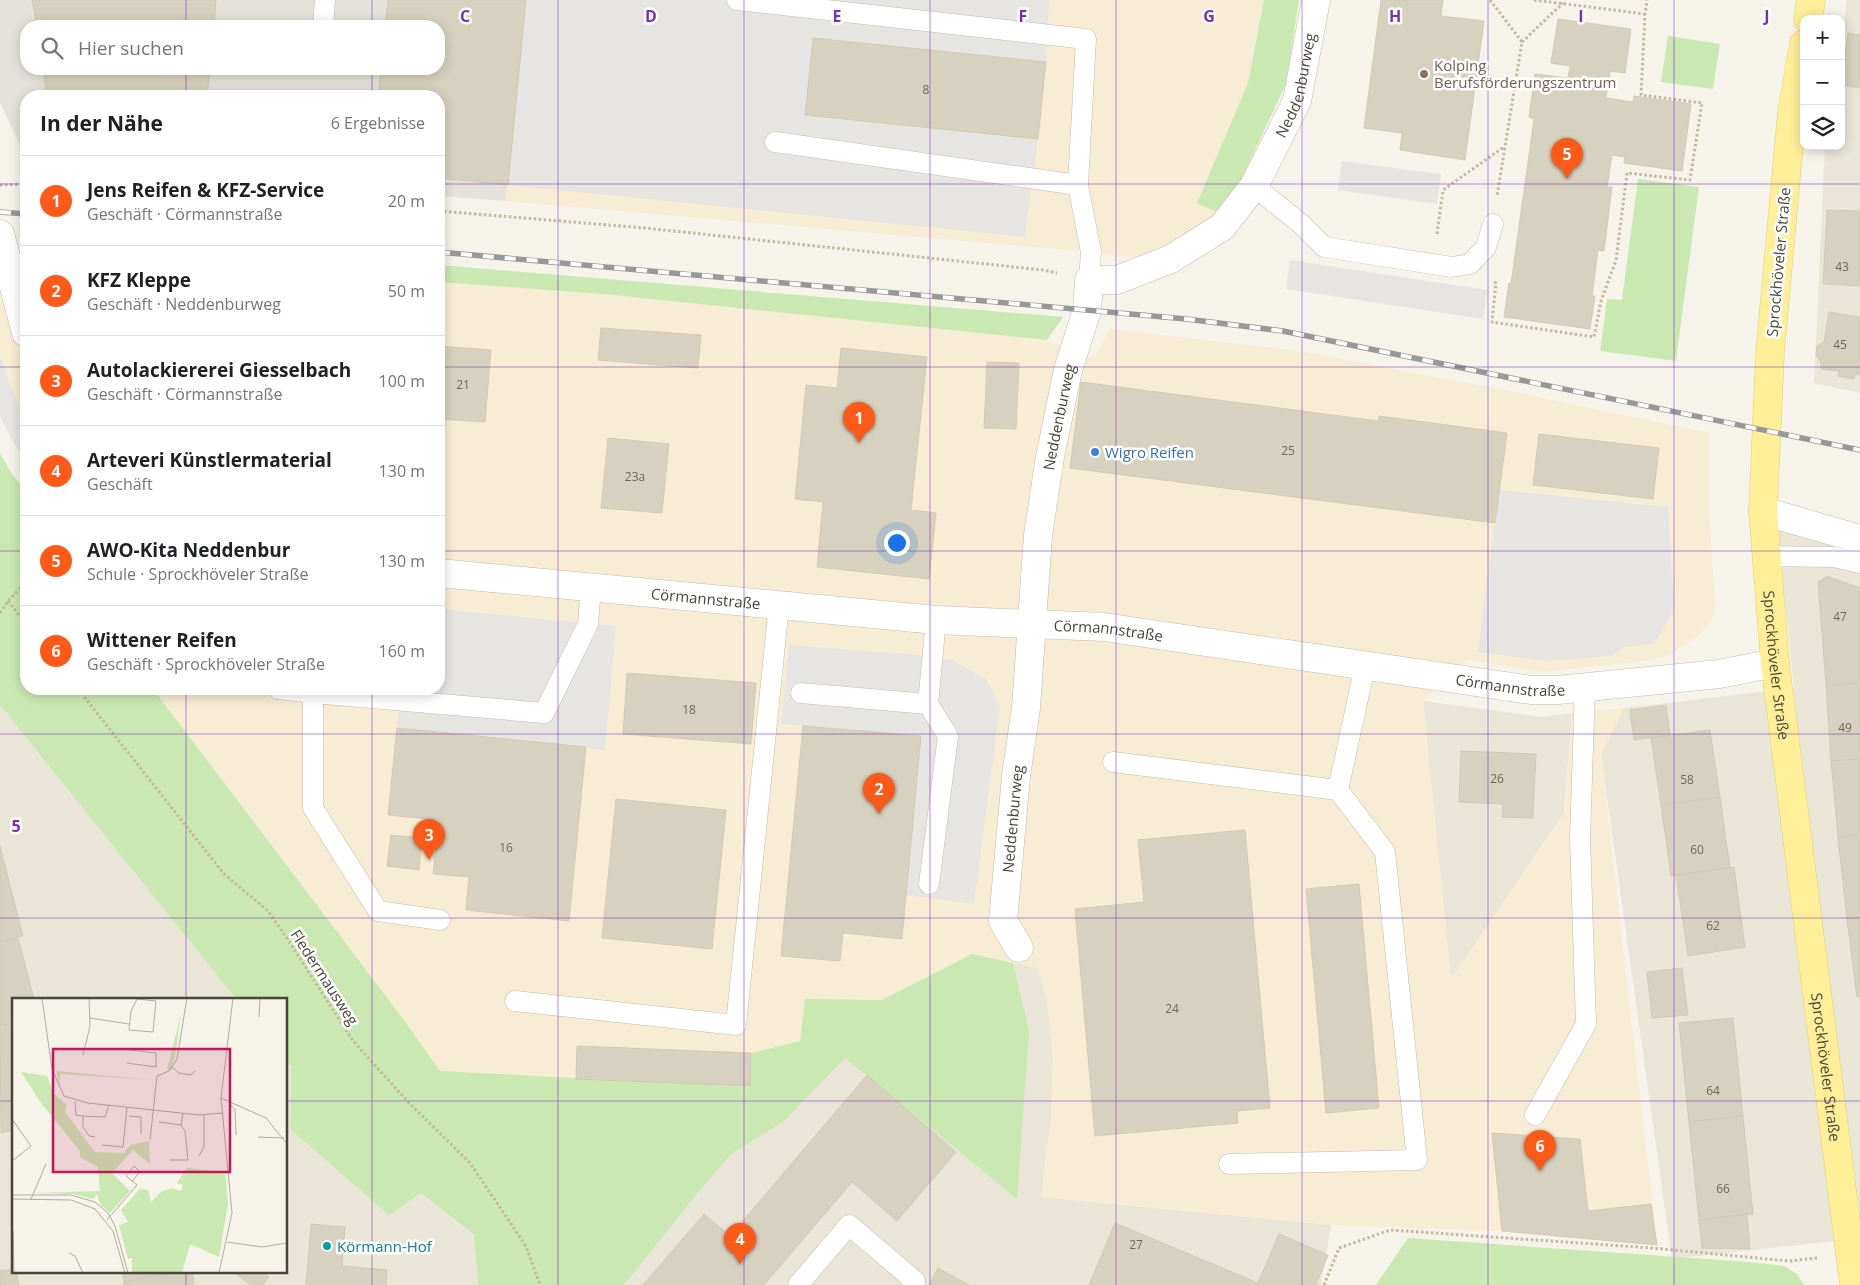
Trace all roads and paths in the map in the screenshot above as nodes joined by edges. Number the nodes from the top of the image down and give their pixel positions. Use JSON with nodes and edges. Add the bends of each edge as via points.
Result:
{"nodes":[{"id":1,"x":325,"y":0,"type":"edge"},
{"id":2,"x":737,"y":0,"type":"edge"},
{"id":3,"x":1316,"y":0,"type":"edge"},
{"id":4,"x":1490,"y":0,"type":"edge"},
{"id":5,"x":1534,"y":0,"type":"edge"},
{"id":6,"x":1647,"y":0,"type":"edge"},
{"id":7,"x":1811,"y":0,"type":"edge"},
{"id":8,"x":1563,"y":3,"type":"junction"},
{"id":9,"x":1645,"y":14,"type":"junction"},
{"id":10,"x":1809,"y":15,"type":"edge"},
{"id":11,"x":323,"y":20,"type":"edge"},
{"id":12,"x":1522,"y":42,"type":"junction"},
{"id":13,"x":1801,"y":60,"type":"edge"},
{"id":14,"x":775,"y":142,"type":"dead end"},
{"id":15,"x":1504,"y":147,"type":"junction"},
{"id":16,"x":20,"y":184,"type":"edge"},
{"id":17,"x":0,"y":185,"type":"edge"},
{"id":18,"x":1078,"y":185,"type":"junction"},
{"id":19,"x":1254,"y":186,"type":"junction"},
{"id":20,"x":445,"y":211,"type":"edge"},
{"id":21,"x":1493,"y":224,"type":"joint"},
{"id":22,"x":0,"y":234,"type":"edge"},
{"id":23,"x":1433,"y":264,"type":"junction"},
{"id":24,"x":1470,"y":264,"type":"junction"},
{"id":25,"x":1089,"y":280,"type":"junction"},
{"id":26,"x":20,"y":310,"type":"edge"},
{"id":27,"x":1763,"y":511,"type":"junction"},
{"id":28,"x":1860,"y":539,"type":"edge"},
{"id":29,"x":1766,"y":556,"type":"junction"},
{"id":30,"x":1860,"y":563,"type":"edge"},
{"id":31,"x":445,"y":574,"type":"edge"},
{"id":32,"x":591,"y":586,"type":"junction"},
{"id":33,"x":20,"y":588,"type":"edge"},
{"id":34,"x":8,"y":601,"type":"junction"},
{"id":35,"x":779,"y":605,"type":"junction"},
{"id":36,"x":0,"y":613,"type":"edge"},
{"id":37,"x":20,"y":616,"type":"edge"},
{"id":38,"x":936,"y":620,"type":"junction"},
{"id":39,"x":1032,"y":624,"type":"junction"},
{"id":40,"x":1775,"y":663,"type":"junction"},
{"id":41,"x":1365,"y":666,"type":"junction"},
{"id":42,"x":1585,"y":688,"type":"junction"},
{"id":43,"x":801,"y":693,"type":"dead end"},
{"id":44,"x":83,"y":695,"type":"edge"},
{"id":45,"x":313,"y":695,"type":"edge"},
{"id":46,"x":336,"y":695,"type":"edge"},
{"id":47,"x":928,"y":704,"type":"junction"},
{"id":48,"x":1113,"y":762,"type":"dead end"},
{"id":49,"x":1338,"y":790,"type":"junction"},
{"id":50,"x":929,"y":884,"type":"dead end"},
{"id":51,"x":440,"y":920,"type":"dead end"},
{"id":52,"x":1019,"y":948,"type":"dead end"},
{"id":53,"x":515,"y":1001,"type":"dead end"},
{"id":54,"x":1536,"y":1115,"type":"dead end"},
{"id":55,"x":1229,"y":1164,"type":"dead end"},
{"id":56,"x":1850,"y":1255,"type":"junction"},
{"id":57,"x":540,"y":1285,"type":"edge"},
{"id":58,"x":798,"y":1285,"type":"edge"},
{"id":59,"x":912,"y":1285,"type":"edge"},
{"id":60,"x":1324,"y":1285,"type":"edge"},
{"id":61,"x":1854,"y":1285,"type":"edge"}],
"edges":[{"from":1,"to":11,"type":"lane"},
{"from":2,"to":18,"type":"lane","via":[[1086,39]]},
{"from":3,"to":19,"type":"street","name":"Neddenburweg","via":[[1297,101]]},
{"from":4,"to":12,"type":"path"},
{"from":5,"to":8,"type":"path"},
{"from":6,"to":9,"type":"path"},
{"from":7,"to":10,"type":"main road"},
{"from":8,"to":9,"type":"path"},
{"from":8,"to":12,"type":"path"},
{"from":9,"to":24,"type":"path","via":[[1641,95],[1702,103],[1690,180],[1627,173],[1616,260],[1601,301],[1594,337],[1492,322],[1496,283]]},
{"from":12,"to":15,"type":"path"},
{"from":13,"to":27,"type":"main road","name":"Sprockhöveler Straße","via":[[1792,112],[1770,353]]},
{"from":14,"to":18,"type":"lane"},
{"from":15,"to":21,"type":"path"},
{"from":15,"to":23,"type":"path","via":[[1443,190]]},
{"from":16,"to":17,"type":"path"},
{"from":18,"to":25,"type":"lane","via":[[1091,252]]},
{"from":19,"to":23,"type":"lane","via":[[1324,247]]},
{"from":19,"to":25,"type":"street","name":"Neddenburweg","via":[[1222,227],[1171,259],[1117,280]]},
{"from":20,"to":25,"type":"path","via":[[644,228],[1042,270]]},
{"from":21,"to":24,"type":"lane","via":[[1486,247]]},
{"from":22,"to":26,"type":"street"},
{"from":23,"to":24,"type":"lane","via":[[1452,267]]},
{"from":25,"to":39,"type":"street","name":"Neddenburweg","via":[[1087,310],[1068,370],[1050,457],[1038,535]]},
{"from":27,"to":28,"type":"street"},
{"from":27,"to":29,"type":"main road","name":"Sprockhöveler Straße"},
{"from":29,"to":30,"type":"lane","via":[[1834,557]]},
{"from":29,"to":40,"type":"main road","name":"Sprockhöveler Straße"},
{"from":31,"to":32,"type":"street","name":"Cörmannstraße"},
{"from":32,"to":35,"type":"street","name":"Cörmannstraße"},
{"from":32,"to":46,"type":"lane","via":[[588,624],[544,713]]},
{"from":33,"to":34,"type":"path"},
{"from":34,"to":36,"type":"path"},
{"from":34,"to":37,"type":"path"},
{"from":35,"to":38,"type":"street","name":"Cörmannstraße"},
{"from":35,"to":53,"type":"lane","via":[[736,1025]]},
{"from":38,"to":39,"type":"street","name":"Cörmannstraße"},
{"from":38,"to":47,"type":"lane"},
{"from":39,"to":41,"type":"street","name":"Cörmannstraße","via":[[1104,627]]},
{"from":39,"to":52,"type":"street","name":"Neddenburweg","via":[[1003,921]]},
{"from":40,"to":42,"type":"street","name":"Cörmannstraße","via":[[1719,674]]},
{"from":40,"to":56,"type":"main road","name":"Sprockhöveler Straße"},
{"from":41,"to":42,"type":"street","name":"Cörmannstraße","via":[[1532,690]]},
{"from":41,"to":49,"type":"lane"},
{"from":42,"to":54,"type":"lane","via":[[1580,838],[1586,1024]]},
{"from":43,"to":47,"type":"lane"},
{"from":44,"to":57,"type":"path","name":"Fledermausweg","via":[[224,874],[268,911],[353,1041],[470,1163],[526,1246]]},
{"from":45,"to":51,"type":"lane","via":[[313,808],[378,911]]},
{"from":47,"to":50,"type":"lane","via":[[948,736]]},
{"from":48,"to":49,"type":"lane"},
{"from":49,"to":55,"type":"lane","via":[[1385,852],[1416,1160]]},
{"from":56,"to":60,"type":"path","via":[[1789,1261],[1390,1230],[1339,1248]]},
{"from":56,"to":61,"type":"main road","name":"Sprockhöveler Straße"},
{"from":58,"to":59,"type":"lane","via":[[849,1225],[915,1281]]}]}
